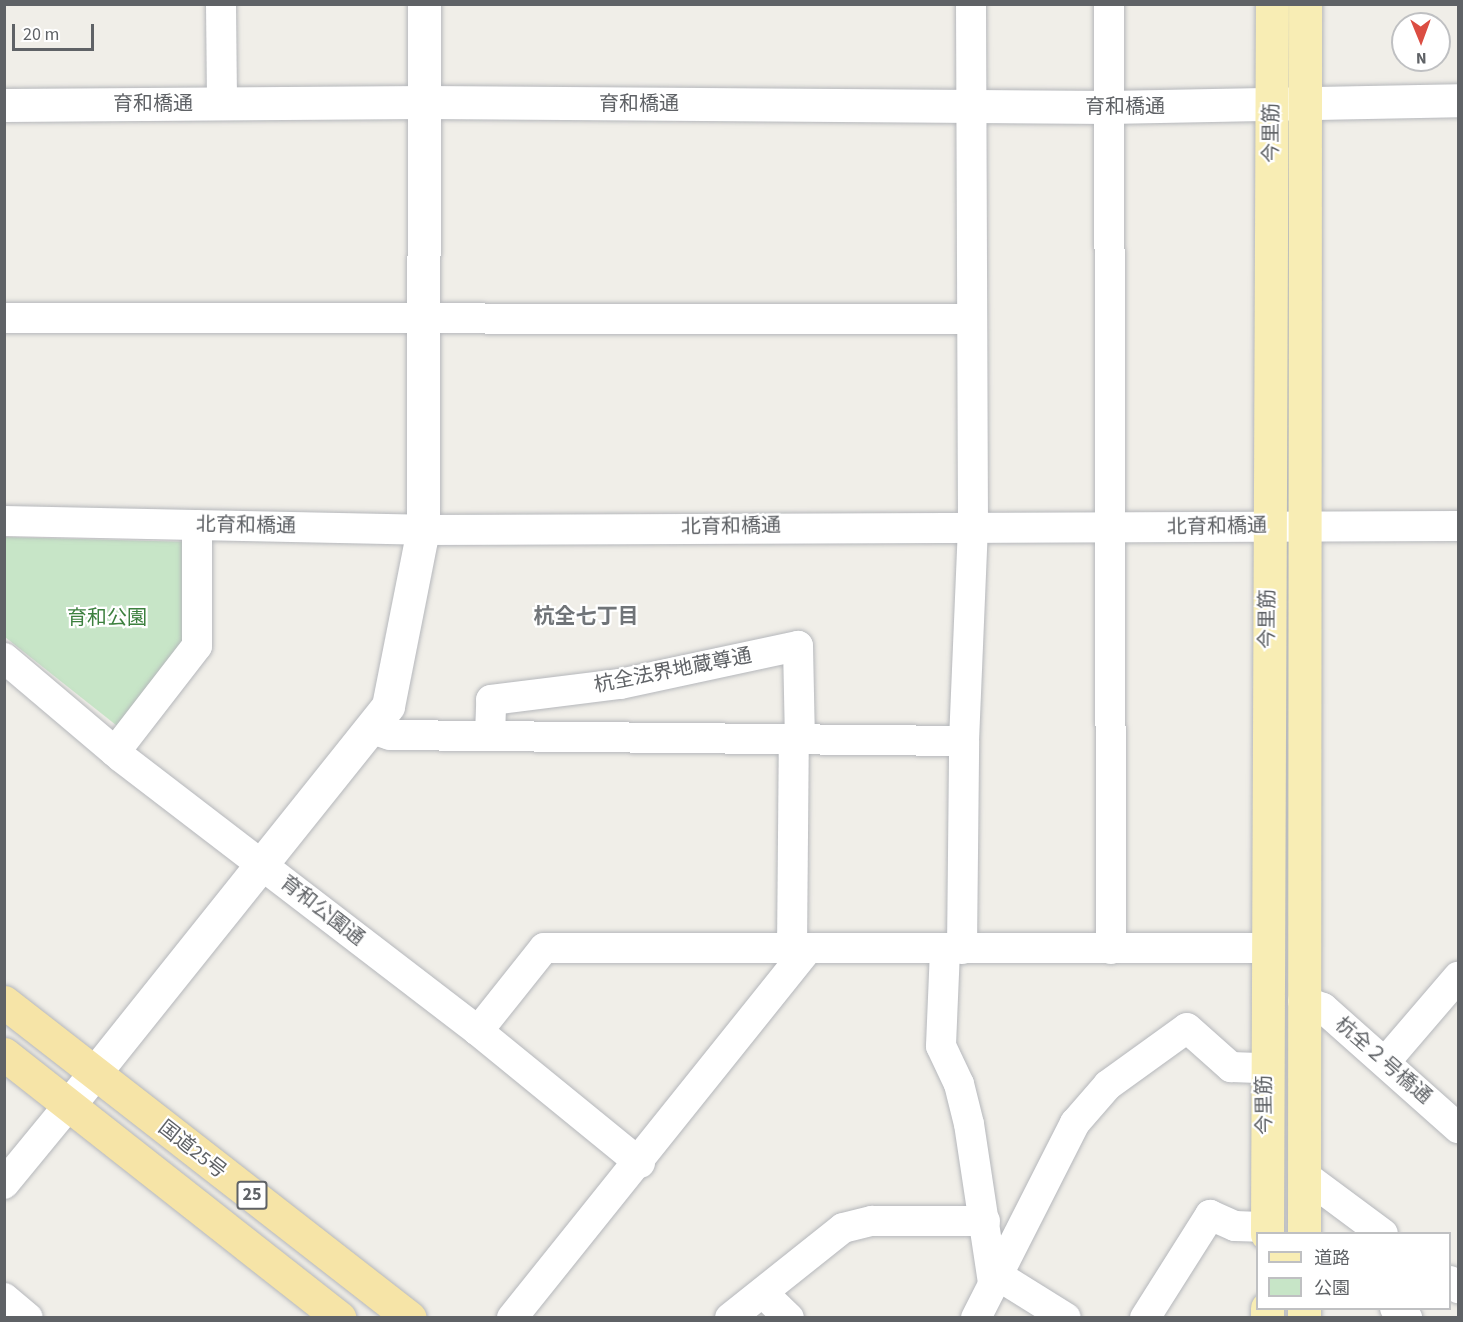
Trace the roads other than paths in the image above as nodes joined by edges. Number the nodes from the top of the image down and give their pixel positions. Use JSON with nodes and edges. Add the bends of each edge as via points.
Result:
{"nodes":[{"id":1,"x":221,"y":4,"type":"edge"},
{"id":2,"x":424,"y":4,"type":"edge"},
{"id":3,"x":971,"y":4,"type":"edge"},
{"id":4,"x":1109,"y":4,"type":"edge"},
{"id":5,"x":1272,"y":4,"type":"edge"},
{"id":6,"x":1305,"y":4,"type":"edge"},
{"id":7,"x":1458,"y":100,"type":"edge"},
{"id":8,"x":425,"y":102,"type":"junction"},
{"id":9,"x":1305,"y":102,"type":"junction"},
{"id":10,"x":222,"y":103,"type":"junction"},
{"id":11,"x":4,"y":105,"type":"edge"},
{"id":12,"x":1273,"y":105,"type":"junction"},
{"id":13,"x":971,"y":106,"type":"junction"},
{"id":14,"x":1108,"y":107,"type":"junction"},
{"id":15,"x":4,"y":318,"type":"edge"},
{"id":16,"x":421,"y":318,"type":"junction"},
{"id":17,"x":972,"y":319,"type":"junction"},
{"id":18,"x":4,"y":522,"type":"edge"},
{"id":19,"x":198,"y":525,"type":"junction"},
{"id":20,"x":973,"y":525,"type":"junction"},
{"id":21,"x":1269,"y":526,"type":"junction"},
{"id":22,"x":1302,"y":526,"type":"junction"},
{"id":23,"x":1458,"y":526,"type":"edge"},
{"id":24,"x":1109,"y":528,"type":"junction"},
{"id":25,"x":423,"y":530,"type":"junction"},
{"id":26,"x":4,"y":658,"type":"edge"},
{"id":27,"x":372,"y":729,"type":"junction"},
{"id":28,"x":490,"y":736,"type":"junction"},
{"id":29,"x":797,"y":739,"type":"junction"},
{"id":30,"x":964,"y":741,"type":"junction"},
{"id":31,"x":115,"y":752,"type":"junction"},
{"id":32,"x":262,"y":865,"type":"junction"},
{"id":33,"x":1265,"y":948,"type":"junction"},
{"id":34,"x":1111,"y":949,"type":"junction"},
{"id":35,"x":800,"y":950,"type":"junction"},
{"id":36,"x":954,"y":950,"type":"junction"},
{"id":37,"x":1458,"y":977,"type":"edge"},
{"id":38,"x":1303,"y":1001,"type":"junction"},
{"id":39,"x":4,"y":1002,"type":"edge"},
{"id":40,"x":478,"y":1031,"type":"junction"},
{"id":41,"x":4,"y":1054,"type":"edge"},
{"id":42,"x":1386,"y":1061,"type":"junction"},
{"id":43,"x":1265,"y":1068,"type":"junction"},
{"id":44,"x":93,"y":1073,"type":"junction"},
{"id":45,"x":69,"y":1105,"type":"junction"},
{"id":46,"x":1458,"y":1128,"type":"edge"},
{"id":47,"x":640,"y":1163,"type":"junction"},
{"id":48,"x":1305,"y":1176,"type":"junction"},
{"id":49,"x":4,"y":1184,"type":"edge"},
{"id":50,"x":985,"y":1221,"type":"junction"},
{"id":51,"x":1267,"y":1230,"type":"edge"},
{"id":52,"x":1304,"y":1232,"type":"edge"},
{"id":53,"x":1382,"y":1232,"type":"edge"},
{"id":54,"x":995,"y":1279,"type":"junction"},
{"id":55,"x":763,"y":1293,"type":"junction"},
{"id":56,"x":4,"y":1298,"type":"edge"},
{"id":57,"x":28,"y":1317,"type":"edge"},
{"id":58,"x":339,"y":1317,"type":"edge"},
{"id":59,"x":410,"y":1317,"type":"edge"},
{"id":60,"x":512,"y":1317,"type":"edge"},
{"id":61,"x":730,"y":1317,"type":"edge"},
{"id":62,"x":789,"y":1317,"type":"edge"},
{"id":63,"x":976,"y":1317,"type":"edge"},
{"id":64,"x":1066,"y":1317,"type":"edge"},
{"id":65,"x":1145,"y":1317,"type":"edge"}],
"edges":[{"from":1,"to":10,"type":"street"},
{"from":2,"to":8,"type":"street"},
{"from":3,"to":13,"type":"street"},
{"from":4,"to":14,"type":"street"},
{"from":5,"to":12,"type":"main road","name":"今里筋"},
{"from":6,"to":9,"type":"main road","name":"今里筋"},
{"from":7,"to":9,"type":"street"},
{"from":8,"to":10,"type":"street","name":"育和橋通"},
{"from":8,"to":13,"type":"street","name":"育和橋通"},
{"from":8,"to":16,"type":"street"},
{"from":9,"to":12,"type":"street","name":"育和橋通"},
{"from":9,"to":22,"type":"main road","name":"今里筋"},
{"from":10,"to":11,"type":"street","name":"育和橋通"},
{"from":12,"to":14,"type":"street","name":"育和橋通"},
{"from":12,"to":21,"type":"main road","name":"今里筋"},
{"from":13,"to":14,"type":"street","name":"育和橋通"},
{"from":13,"to":17,"type":"street"},
{"from":14,"to":24,"type":"street"},
{"from":15,"to":16,"type":"street"},
{"from":16,"to":17,"type":"street"},
{"from":16,"to":25,"type":"street"},
{"from":17,"to":20,"type":"street"},
{"from":18,"to":19,"type":"street","name":"北育和橋通"},
{"from":19,"to":25,"type":"street","name":"北育和橋通"},
{"from":19,"to":31,"type":"street","via":[[197,646]]},
{"from":20,"to":24,"type":"street","name":"北育和橋通"},
{"from":20,"to":25,"type":"street","name":"北育和橋通"},
{"from":20,"to":30,"type":"street"},
{"from":21,"to":22,"type":"street","name":"北育和橋通"},
{"from":21,"to":24,"type":"street","name":"北育和橋通"},
{"from":21,"to":33,"type":"main road","name":"今里筋"},
{"from":22,"to":23,"type":"street","name":"北育和橋通"},
{"from":22,"to":38,"type":"main road","name":"今里筋"},
{"from":24,"to":34,"type":"street"},
{"from":25,"to":27,"type":"street","via":[[388,706]]},
{"from":26,"to":31,"type":"street","name":"育和公園通"},
{"from":27,"to":28,"type":"street","via":[[390,735]]},
{"from":27,"to":32,"type":"street"},
{"from":28,"to":29,"type":"street"},
{"from":28,"to":29,"type":"street","name":"杭全法界地蔵尊通","via":[[491,700],[620,684],[798,646]]},
{"from":29,"to":30,"type":"street"},
{"from":29,"to":35,"type":"street"},
{"from":30,"to":36,"type":"street"},
{"from":31,"to":32,"type":"street","name":"育和公園通"},
{"from":32,"to":40,"type":"street","name":"育和公園通"},
{"from":32,"to":44,"type":"street"},
{"from":33,"to":34,"type":"street"},
{"from":33,"to":43,"type":"main road","name":"今里筋"},
{"from":34,"to":36,"type":"street"},
{"from":35,"to":36,"type":"street"},
{"from":35,"to":40,"type":"street","via":[[544,948]]},
{"from":35,"to":47,"type":"street"},
{"from":36,"to":50,"type":"street","via":[[941,1046],[959,1084]]},
{"from":37,"to":42,"type":"street"},
{"from":38,"to":42,"type":"street","name":"杭全２号橋通","via":[[1323,1008]]},
{"from":38,"to":48,"type":"main road","name":"今里筋"},
{"from":39,"to":44,"type":"highway","name":"国道25号","number":"25"},
{"from":40,"to":47,"type":"street","name":"育和公園通"},
{"from":41,"to":45,"type":"highway","name":"国道25号","number":"25"},
{"from":42,"to":46,"type":"street","name":"杭全２号橋通"},
{"from":43,"to":51,"type":"main road","name":"今里筋"},
{"from":43,"to":54,"type":"street","via":[[1231,1067],[1186,1028],[1108,1085],[1075,1123]]},
{"from":44,"to":45,"type":"street"},
{"from":44,"to":59,"type":"highway","name":"国道25号","number":"25"},
{"from":45,"to":49,"type":"street"},
{"from":45,"to":58,"type":"highway","name":"国道25号","number":"25"},
{"from":47,"to":60,"type":"street"},
{"from":48,"to":52,"type":"main road","name":"今里筋"},
{"from":48,"to":53,"type":"street"},
{"from":50,"to":54,"type":"street"},
{"from":50,"to":55,"type":"street","via":[[872,1221],[843,1228]]},
{"from":51,"to":65,"type":"street","via":[[1235,1226],[1210,1215]]},
{"from":54,"to":63,"type":"street"},
{"from":54,"to":64,"type":"street"},
{"from":55,"to":61,"type":"street"},
{"from":55,"to":62,"type":"street"},
{"from":56,"to":57,"type":"street"}]}
